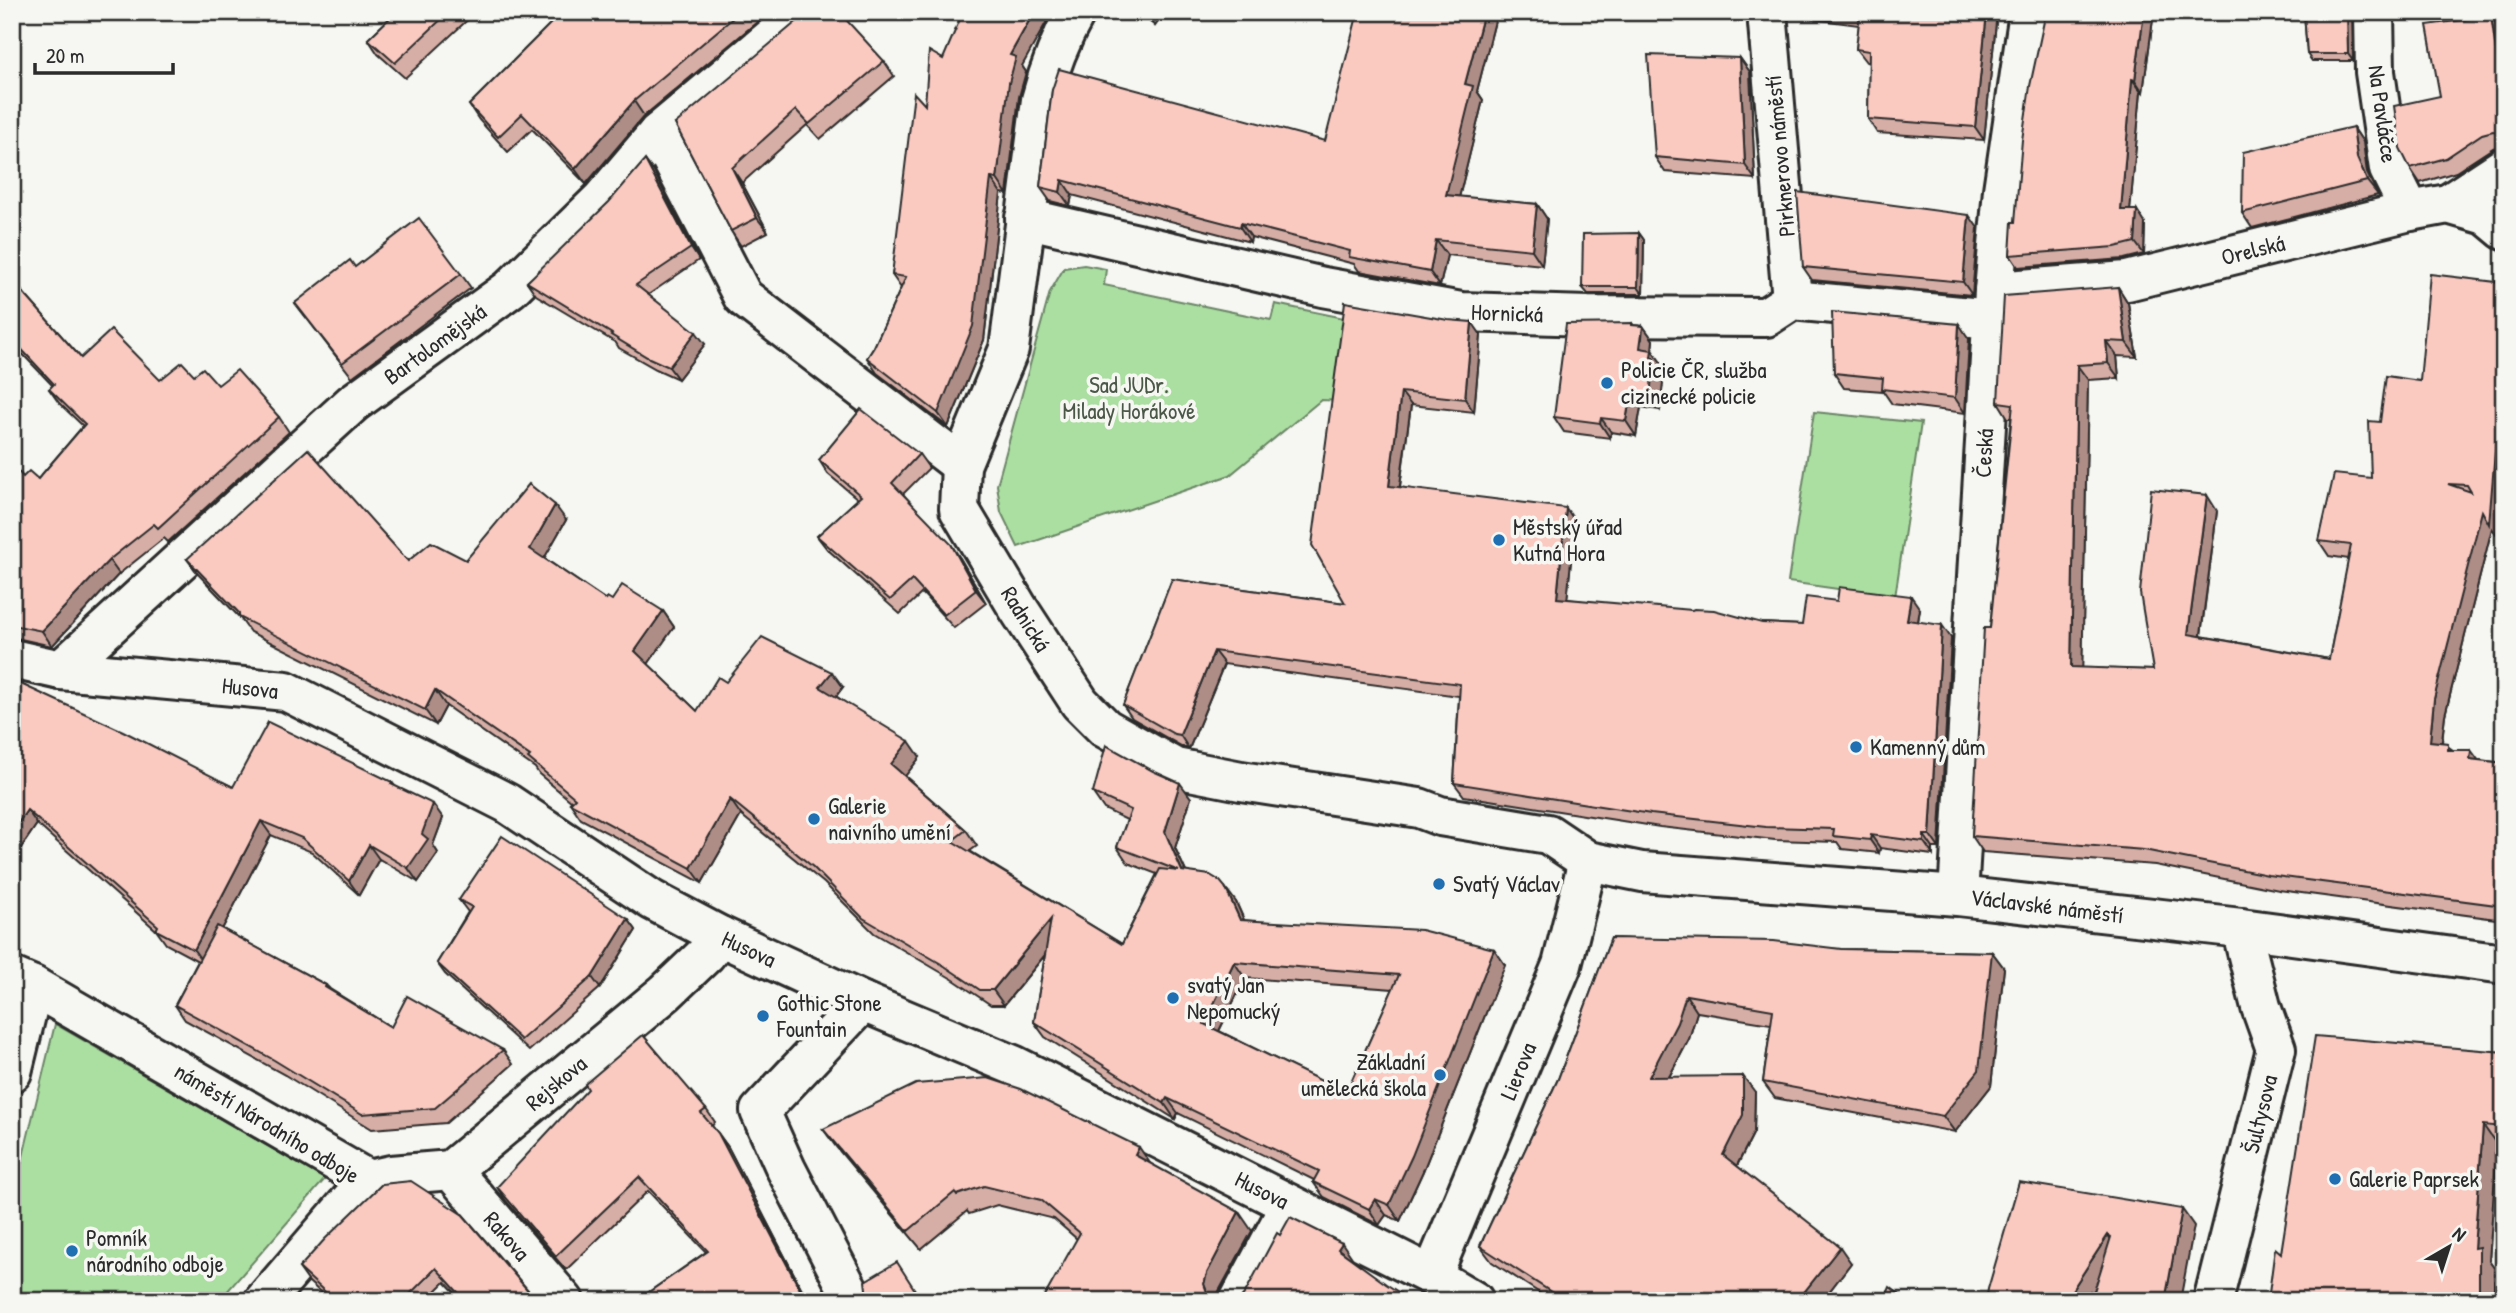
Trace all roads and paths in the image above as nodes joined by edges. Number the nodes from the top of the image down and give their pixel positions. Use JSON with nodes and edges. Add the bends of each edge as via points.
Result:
{"nodes":[{"id":1,"x":803,"y":12,"type":"edge"},
{"id":2,"x":1076,"y":12,"type":"edge"},
{"id":3,"x":1767,"y":12,"type":"edge"},
{"id":4,"x":2029,"y":12,"type":"edge"},
{"id":5,"x":2374,"y":12,"type":"edge"},
{"id":6,"x":658,"y":133,"type":"junction"},
{"id":7,"x":2504,"y":167,"type":"edge"},
{"id":8,"x":2448,"y":204,"type":"junction"},
{"id":9,"x":2410,"y":211,"type":"junction"},
{"id":10,"x":1025,"y":218,"type":"junction"},
{"id":11,"x":2504,"y":230,"type":"edge"},
{"id":12,"x":1792,"y":300,"type":"junction"},
{"id":13,"x":1993,"y":305,"type":"junction"},
{"id":14,"x":961,"y":466,"type":"junction"},
{"id":15,"x":12,"y":659,"type":"edge"},
{"id":16,"x":61,"y":670,"type":"junction"},
{"id":17,"x":1588,"y":861,"type":"junction"},
{"id":18,"x":1958,"y":895,"type":"junction"},
{"id":19,"x":2241,"y":928,"type":"junction"},
{"id":20,"x":720,"y":936,"type":"junction"},
{"id":21,"x":2504,"y":964,"type":"edge"},
{"id":22,"x":22,"y":981,"type":"edge"},
{"id":23,"x":863,"y":1002,"type":"junction"},
{"id":24,"x":12,"y":1072,"type":"edge"},
{"id":25,"x":451,"y":1170,"type":"junction"},
{"id":26,"x":368,"y":1180,"type":"junction"},
{"id":27,"x":1290,"y":1205,"type":"junction"},
{"id":28,"x":1432,"y":1276,"type":"junction"},
{"id":29,"x":264,"y":1301,"type":"edge"},
{"id":30,"x":564,"y":1301,"type":"edge"},
{"id":31,"x":854,"y":1301,"type":"edge"},
{"id":32,"x":1239,"y":1301,"type":"edge"},
{"id":33,"x":1474,"y":1301,"type":"edge"},
{"id":34,"x":2213,"y":1301,"type":"edge"}],
"edges":[{"from":1,"to":6,"type":"street","name":"Bartolomějská"},
{"from":2,"to":10,"type":"street","name":"Radnická","via":[[1063,34],[1041,100]]},
{"from":3,"to":12,"type":"street","name":"Pirknerovo náměstí"},
{"from":4,"to":13,"type":"street","name":"Česká","via":[[2003,190]]},
{"from":5,"to":9,"type":"street","name":"Na Pavláčce","via":[[2375,72],[2389,169]]},
{"from":6,"to":14,"type":"street","via":[[743,297]]},
{"from":6,"to":16,"type":"street","name":"Bartolomějská","via":[[602,199],[510,289],[353,403]]},
{"from":7,"to":8,"type":"street"},
{"from":8,"to":9,"type":"street","name":"Orelská"},
{"from":8,"to":11,"type":"street","name":"Orelská","via":[[2486,215]]},
{"from":9,"to":13,"type":"street","name":"Orelská","via":[[2127,281]]},
{"from":10,"to":12,"type":"street","name":"Hornická","via":[[1323,287],[1461,312],[1766,317]]},
{"from":10,"to":14,"type":"street","name":"Radnická","via":[[1009,349]]},
{"from":12,"to":13,"type":"street"},
{"from":13,"to":18,"type":"street","name":"Česká"},
{"from":14,"to":17,"type":"street","name":"Radnická","via":[[959,509],[1080,703],[1105,728],[1175,768],[1548,834]]},
{"from":15,"to":16,"type":"street","name":"Husova"},
{"from":16,"to":20,"type":"street","name":"Husova","via":[[286,691],[507,803],[652,900]]},
{"from":17,"to":18,"type":"street","name":"Václavské náměstí","via":[[1642,872]]},
{"from":17,"to":28,"type":"street","name":"Lierova","via":[[1562,965]]},
{"from":18,"to":19,"type":"street","name":"Václavské náměstí"},
{"from":19,"to":21,"type":"street","name":"Václavské náměstí"},
{"from":19,"to":34,"type":"street","name":"Šultysova","via":[[2260,1007],[2276,1049]]},
{"from":20,"to":23,"type":"street","name":"Husova"},
{"from":20,"to":25,"type":"street","name":"Rejskova","via":[[665,993]]},
{"from":22,"to":24,"type":"street","name":"náměstí Národního odboje"},
{"from":22,"to":26,"type":"street","name":"náměstí Národního odboje"},
{"from":23,"to":27,"type":"street","name":"Husova","via":[[1013,1065]]},
{"from":23,"to":31,"type":"street","via":[[760,1111]]},
{"from":25,"to":26,"type":"street"},
{"from":25,"to":30,"type":"street","name":"Rakova"},
{"from":26,"to":29,"type":"street","name":"náměstí Národního odboje"},
{"from":27,"to":28,"type":"street","name":"Husova"},
{"from":27,"to":32,"type":"street"},
{"from":28,"to":33,"type":"street","name":"Husova"}]}
